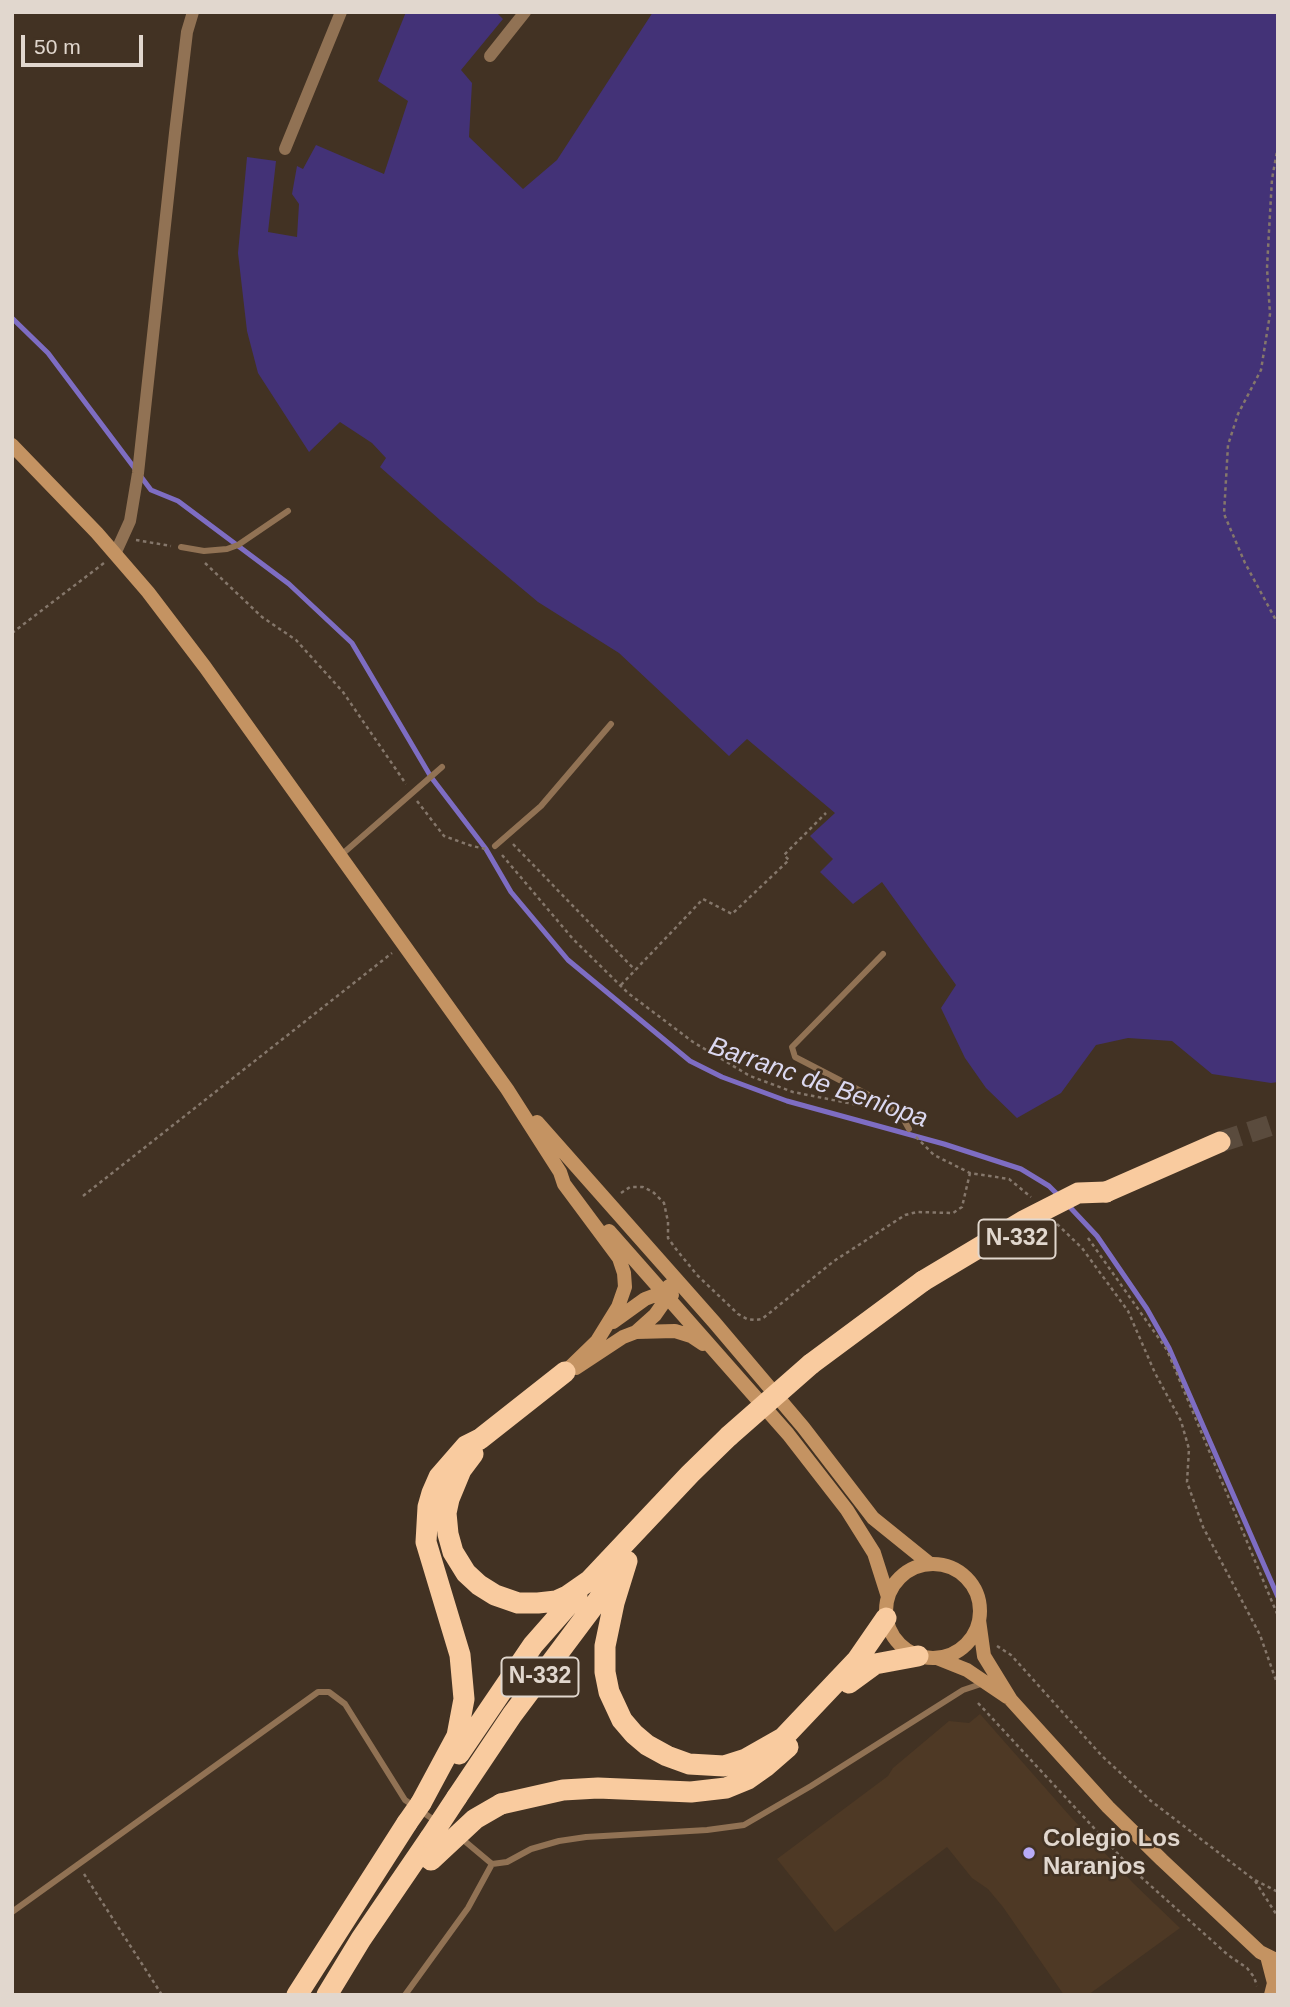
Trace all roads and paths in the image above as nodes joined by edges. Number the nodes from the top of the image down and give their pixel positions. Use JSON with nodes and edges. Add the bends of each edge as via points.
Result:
{"nodes":[{"id":1,"x":193,"y":12,"type":"edge"},
{"id":2,"x":341,"y":12,"type":"edge"},
{"id":3,"x":524,"y":12,"type":"edge"},
{"id":4,"x":490,"y":56,"type":"dead end"},
{"id":5,"x":1278,"y":146,"type":"edge"},
{"id":6,"x":285,"y":149,"type":"dead end"},
{"id":7,"x":12,"y":446,"type":"edge"},
{"id":8,"x":288,"y":511,"type":"dead end"},
{"id":9,"x":123,"y":538,"type":"junction"},
{"id":10,"x":181,"y":547,"type":"junction"},
{"id":11,"x":115,"y":554,"type":"junction"},
{"id":12,"x":1278,"y":624,"type":"edge"},
{"id":13,"x":12,"y":633,"type":"edge"},
{"id":14,"x":611,"y":724,"type":"dead end"},
{"id":15,"x":442,"y":767,"type":"dead end"},
{"id":16,"x":412,"y":793,"type":"junction"},
{"id":17,"x":826,"y":813,"type":"dead end"},
{"id":18,"x":507,"y":838,"type":"junction"},
{"id":19,"x":495,"y":846,"type":"junction"},
{"id":20,"x":340,"y":856,"type":"junction"},
{"id":21,"x":403,"y":944,"type":"junction"},
{"id":22,"x":883,"y":954,"type":"dead end"},
{"id":23,"x":635,"y":970,"type":"junction"},
{"id":24,"x":621,"y":985,"type":"junction"},
{"id":25,"x":507,"y":1089,"type":"junction"},
{"id":26,"x":870,"y":1108,"type":"dead end"},
{"id":27,"x":909,"y":1129,"type":"joint"},
{"id":28,"x":1220,"y":1142,"type":"tunnel mouth"},
{"id":29,"x":560,"y":1171,"type":"junction"},
{"id":30,"x":970,"y":1173,"type":"junction"},
{"id":31,"x":587,"y":1181,"type":"junction"},
{"id":32,"x":83,"y":1196,"type":"dead end"},
{"id":33,"x":1033,"y":1199,"type":"dead end"},
{"id":34,"x":607,"y":1202,"type":"junction"},
{"id":35,"x":1055,"y":1222,"type":"dead end"},
{"id":36,"x":1088,"y":1238,"type":"dead end"},
{"id":37,"x":667,"y":1294,"type":"junction"},
{"id":38,"x":606,"y":1329,"type":"junction"},
{"id":39,"x":636,"y":1332,"type":"junction"},
{"id":40,"x":719,"y":1354,"type":"junction"},
{"id":41,"x":565,"y":1372,"type":"junction"},
{"id":42,"x":480,"y":1439,"type":"junction"},
{"id":43,"x":734,"y":1440,"type":"junction"},
{"id":44,"x":861,"y":1502,"type":"junction"},
{"id":45,"x":627,"y":1561,"type":"junction"},
{"id":46,"x":930,"y":1564,"type":"junction"},
{"id":47,"x":590,"y":1580,"type":"junction"},
{"id":48,"x":887,"y":1608,"type":"junction"},
{"id":49,"x":1278,"y":1616,"type":"edge"},
{"id":50,"x":979,"y":1620,"type":"junction"},
{"id":51,"x":980,"y":1640,"type":"junction"},
{"id":52,"x":928,"y":1657,"type":"junction"},
{"id":53,"x":986,"y":1683,"type":"junction"},
{"id":54,"x":1278,"y":1686,"type":"edge"},
{"id":55,"x":1011,"y":1700,"type":"junction"},
{"id":56,"x":978,"y":1703,"type":"dead end"},
{"id":57,"x":421,"y":1803,"type":"junction"},
{"id":58,"x":492,"y":1864,"type":"junction"},
{"id":59,"x":78,"y":1865,"type":"junction"},
{"id":60,"x":1253,"y":1879,"type":"junction"},
{"id":61,"x":1278,"y":1892,"type":"edge"},
{"id":62,"x":12,"y":1912,"type":"edge"},
{"id":63,"x":1278,"y":1917,"type":"edge"},
{"id":64,"x":1272,"y":1958,"type":"edge"},
{"id":65,"x":162,"y":1995,"type":"edge"},
{"id":66,"x":297,"y":1995,"type":"edge"},
{"id":67,"x":327,"y":1995,"type":"edge"},
{"id":68,"x":342,"y":1995,"type":"edge"},
{"id":69,"x":405,"y":1995,"type":"edge"},
{"id":70,"x":1254,"y":1995,"type":"edge"},
{"id":71,"x":1271,"y":1995,"type":"edge"}],
"edges":[{"from":1,"to":9,"type":"street","via":[[187,32],[138,473]]},
{"from":2,"to":6,"type":"street"},
{"from":3,"to":4,"type":"street"},
{"from":5,"to":12,"type":"path","via":[[1267,268],[1270,314],[1261,370],[1228,445],[1224,514]]},
{"from":7,"to":11,"type":"street"},
{"from":8,"to":10,"type":"lane","via":[[227,550]]},
{"from":9,"to":10,"type":"path"},
{"from":9,"to":11,"type":"street"},
{"from":10,"to":16,"type":"path","via":[[296,640],[343,692]]},
{"from":11,"to":13,"type":"path"},
{"from":11,"to":20,"type":"street","via":[[205,667]]},
{"from":14,"to":18,"type":"lane","via":[[541,806]]},
{"from":15,"to":16,"type":"lane"},
{"from":16,"to":19,"type":"path","via":[[444,835],[472,846]]},
{"from":16,"to":20,"type":"lane"},
{"from":17,"to":23,"type":"path","via":[[783,855],[789,860],[732,914],[703,899]]},
{"from":18,"to":19,"type":"lane"},
{"from":18,"to":23,"type":"path"},
{"from":19,"to":24,"type":"path","via":[[573,939]]},
{"from":20,"to":21,"type":"street"},
{"from":21,"to":25,"type":"street"},
{"from":21,"to":32,"type":"path"},
{"from":22,"to":27,"type":"lane","via":[[792,1047],[795,1057],[886,1104]]},
{"from":23,"to":24,"type":"path"},
{"from":24,"to":26,"type":"path","via":[[693,1042],[750,1076]]},
{"from":25,"to":29,"type":"street"},
{"from":25,"to":31,"type":"street"},
{"from":27,"to":30,"type":"path","via":[[934,1155]]},
{"from":28,"to":43,"type":"highway","number":"N-332","bridge":true,"via":[[1106,1192],[1078,1193],[1025,1220],[816,1368]]},
{"from":29,"to":37,"type":"street"},
{"from":29,"to":38,"type":"street","via":[[564,1184],[624,1273],[625,1287]]},
{"from":30,"to":33,"type":"path","via":[[1009,1179]]},
{"from":30,"to":34,"type":"path","via":[[962,1207],[953,1213],[905,1215],[755,1320],[737,1314],[676,1249],[668,1238],[664,1203],[653,1192],[643,1186],[630,1187]]},
{"from":31,"to":34,"type":"street"},
{"from":31,"to":37,"type":"street","via":[[592,1195],[669,1286]]},
{"from":34,"to":44,"type":"street","via":[[732,1343]]},
{"from":35,"to":54,"type":"path","via":[[1082,1248],[1128,1311],[1181,1421],[1189,1449],[1187,1482],[1203,1527],[1260,1635]]},
{"from":36,"to":49,"type":"path","via":[[1167,1350]]},
{"from":37,"to":38,"type":"street","via":[[645,1299]]},
{"from":37,"to":39,"type":"street","via":[[655,1315]]},
{"from":37,"to":40,"type":"street"},
{"from":37,"to":44,"type":"street","via":[[679,1297],[838,1483]]},
{"from":38,"to":41,"type":"street"},
{"from":39,"to":40,"type":"street","via":[[675,1331]]},
{"from":39,"to":41,"type":"street"},
{"from":40,"to":48,"type":"street","via":[[847,1510],[874,1553]]},
{"from":41,"to":42,"type":"highway"},
{"from":42,"to":47,"type":"highway","via":[[460,1470],[446,1513],[447,1534],[458,1564],[479,1585],[518,1603],[556,1601]]},
{"from":42,"to":57,"type":"highway","via":[[448,1465],[428,1507],[426,1542],[460,1655],[464,1699],[457,1736]]},
{"from":43,"to":45,"type":"highway","number":"N-332"},
{"from":43,"to":47,"type":"highway","via":[[690,1474]]},
{"from":44,"to":46,"type":"street","via":[[873,1518]]},
{"from":45,"to":48,"type":"highway","via":[[605,1646],[609,1692],[634,1734],[689,1764],[724,1766],[783,1738],[857,1660]]},
{"from":45,"to":67,"type":"highway","number":"N-332","bridge":true,"via":[[512,1715]]},
{"from":46,"to":48,"type":"street","via":[[916,1567],[894,1584]]},
{"from":46,"to":50,"type":"street","via":[[957,1571],[968,1580],[980,1606]]},
{"from":47,"to":57,"type":"highway","via":[[533,1645]]},
{"from":48,"to":52,"type":"street","via":[[890,1631],[897,1642]]},
{"from":50,"to":51,"type":"street"},
{"from":50,"to":52,"type":"street","via":[[964,1646],[952,1654]]},
{"from":51,"to":55,"type":"street","via":[[984,1656]]},
{"from":51,"to":60,"type":"path","via":[[1011,1655],[1102,1756],[1151,1801]]},
{"from":52,"to":53,"type":"street","via":[[967,1670]]},
{"from":52,"to":68,"type":"highway","bridge":true,"via":[[875,1664],[857,1675],[765,1767],[726,1788],[691,1792],[563,1790],[501,1804],[475,1819],[431,1860]]},
{"from":53,"to":55,"type":"street"},
{"from":53,"to":58,"type":"lane","via":[[962,1690],[744,1825],[586,1836]]},
{"from":55,"to":64,"type":"street","via":[[1116,1816],[1250,1943]]},
{"from":56,"to":70,"type":"path","via":[[1132,1869],[1247,1968],[1257,1986]]},
{"from":57,"to":66,"type":"highway","bridge":true},
{"from":58,"to":59,"type":"lane","via":[[405,1800],[345,1704],[328,1692],[318,1692]]},
{"from":58,"to":69,"type":"lane","via":[[468,1908]]},
{"from":59,"to":62,"type":"lane"},
{"from":59,"to":65,"type":"path"},
{"from":60,"to":61,"type":"path"},
{"from":60,"to":63,"type":"path"},
{"from":64,"to":71,"type":"street"}]}
